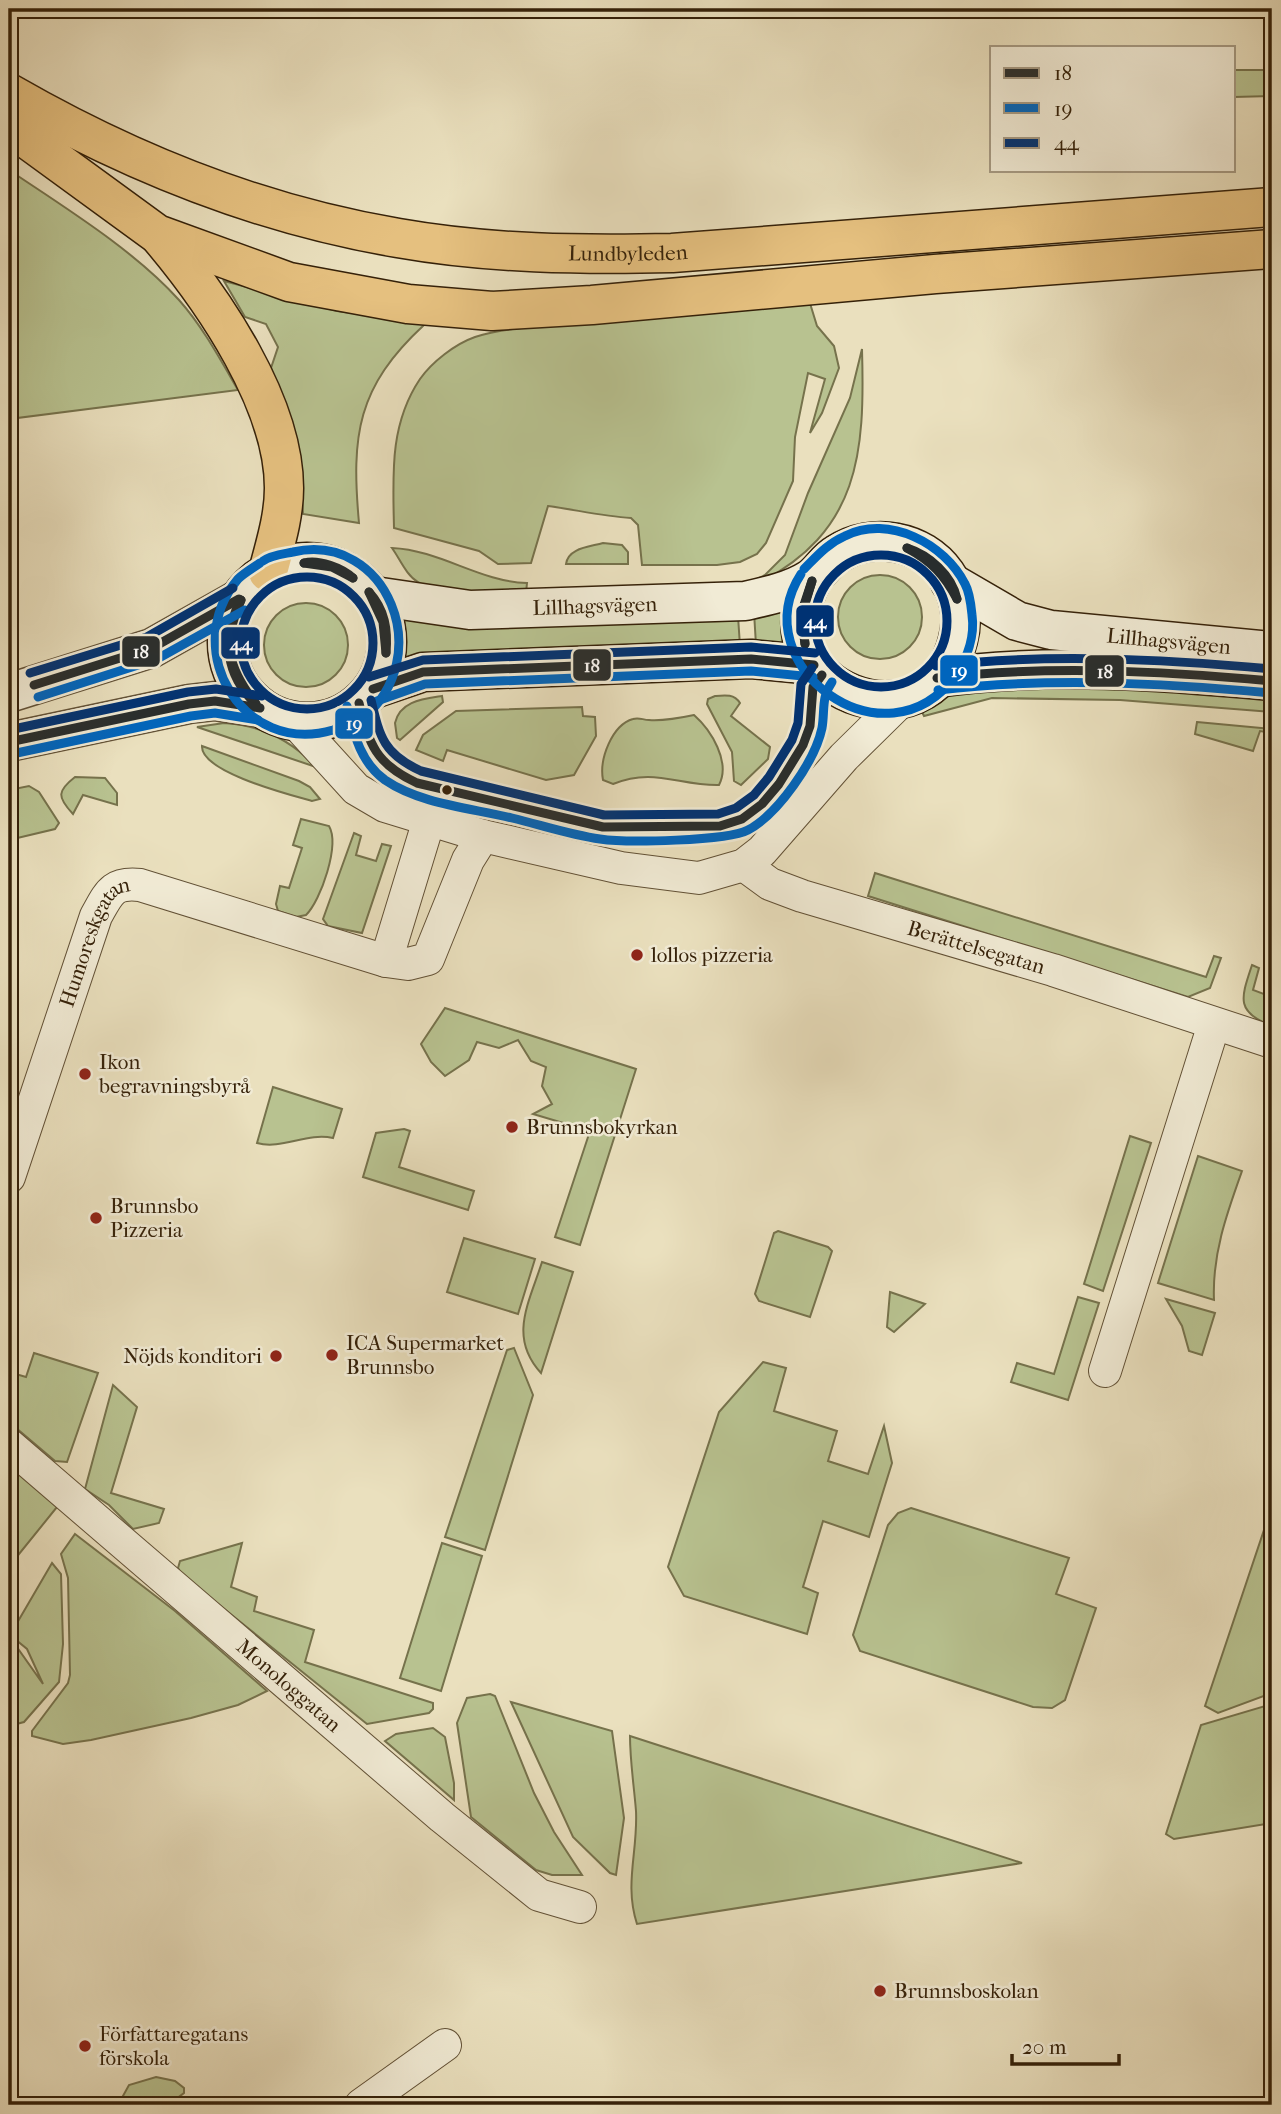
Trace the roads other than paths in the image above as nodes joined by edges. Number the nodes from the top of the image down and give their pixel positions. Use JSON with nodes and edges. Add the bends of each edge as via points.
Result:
{"nodes":[{"id":1,"x":9,"y":93,"type":"edge"},
{"id":2,"x":9,"y":125,"type":"edge"},
{"id":3,"x":1272,"y":206,"type":"edge"},
{"id":4,"x":157,"y":234,"type":"junction"},
{"id":5,"x":1272,"y":249,"type":"edge"},
{"id":6,"x":268,"y":572,"type":"junction"},
{"id":7,"x":813,"y":578,"type":"junction"},
{"id":8,"x":950,"y":582,"type":"junction"},
{"id":9,"x":374,"y":596,"type":"junction"},
{"id":10,"x":239,"y":599,"type":"junction"},
{"id":11,"x":1272,"y":650,"type":"edge"},
{"id":12,"x":814,"y":666,"type":"junction"},
{"id":13,"x":937,"y":678,"type":"junction"},
{"id":14,"x":1272,"y":681,"type":"edge"},
{"id":15,"x":373,"y":689,"type":"junction"},
{"id":16,"x":9,"y":693,"type":"edge"},
{"id":17,"x":905,"y":697,"type":"junction"},
{"id":18,"x":260,"y":708,"type":"junction"},
{"id":19,"x":295,"y":722,"type":"junction"},
{"id":20,"x":9,"y":742,"type":"edge"},
{"id":21,"x":429,"y":820,"type":"junction"},
{"id":22,"x":483,"y":836,"type":"junction"},
{"id":23,"x":744,"y":865,"type":"junction"},
{"id":24,"x":386,"y":961,"type":"junction"},
{"id":25,"x":1214,"y":1024,"type":"junction"},
{"id":26,"x":1272,"y":1042,"type":"edge"},
{"id":27,"x":16,"y":1124,"type":"edge"},
{"id":28,"x":9,"y":1177,"type":"edge"},
{"id":29,"x":1105,"y":1371,"type":"dead end"},
{"id":30,"x":9,"y":1445,"type":"edge"},
{"id":31,"x":580,"y":1907,"type":"dead end"},
{"id":32,"x":445,"y":2045,"type":"dead end"},
{"id":33,"x":361,"y":2105,"type":"edge"}],
"edges":[{"from":1,"to":3,"type":"highway","name":"Lundbyleden","via":[[125,153],[206,187],[297,216],[469,248],[573,255],[672,253]]},
{"from":2,"to":4,"type":"highway"},
{"from":4,"to":5,"type":"highway","via":[[289,282],[363,298],[492,311]]},
{"from":4,"to":6,"type":"highway","via":[[211,301],[247,364],[280,451],[281,521]]},
{"from":6,"to":9,"type":"main road","via":[[289,564],[322,563],[354,576]]},
{"from":6,"to":10,"type":"main road"},
{"from":7,"to":8,"type":"main road","name":"Lillhagsvägen","via":[[843,550],[878,541],[902,544],[924,554]]},
{"from":7,"to":9,"type":"main road","name":"Lillhagsvägen","via":[[745,601],[470,610]]},
{"from":7,"to":12,"type":"main road","name":"Lillhagsvägen","via":[[803,599],[800,622]]},
{"from":8,"to":11,"type":"main road","name":"Lillhagsvägen","via":[[1017,621],[1051,630]]},
{"from":8,"to":13,"type":"main road","name":"Lillhagsvägen","via":[[960,606],[960,632],[953,657]]},
{"from":9,"to":15,"type":"main road","via":[[388,643],[384,667]]},
{"from":10,"to":16,"type":"main road","via":[[152,648]]},
{"from":10,"to":18,"type":"main road","via":[[230,621],[228,657],[243,690]]},
{"from":12,"to":15,"type":"main road","via":[[751,659],[423,671]]},
{"from":12,"to":17,"type":"main road","name":"Lillhagsvägen","via":[[833,686],[853,696],[875,701]]},
{"from":13,"to":14,"type":"main road","name":"Lillhagsvägen","via":[[990,670]]},
{"from":13,"to":17,"type":"main road","name":"Lillhagsvägen"},
{"from":15,"to":19,"type":"main road","via":[[353,709],[338,716]]},
{"from":17,"to":23,"type":"street"},
{"from":18,"to":19,"type":"main road"},
{"from":18,"to":20,"type":"main road","via":[[215,701],[189,704]]},
{"from":19,"to":21,"type":"street","via":[[356,789],[385,806]]},
{"from":21,"to":22,"type":"street"},
{"from":21,"to":24,"type":"street"},
{"from":22,"to":23,"type":"street","via":[[621,868],[699,878]]},
{"from":22,"to":24,"type":"street","name":"Humoreskgatan","via":[[468,860],[428,959],[408,964]]},
{"from":23,"to":25,"type":"street","name":"Berättelsegatan","via":[[770,884],[802,896]]},
{"from":24,"to":27,"type":"street","name":"Humoreskgatan","via":[[123,883],[114,888],[96,916]]},
{"from":25,"to":26,"type":"street","name":"Berättelsegatan"},
{"from":25,"to":29,"type":"street"},
{"from":27,"to":28,"type":"street"},
{"from":30,"to":31,"type":"street","name":"Monologgatan","via":[[453,1826],[539,1895]]},
{"from":32,"to":33,"type":"street"}]}
